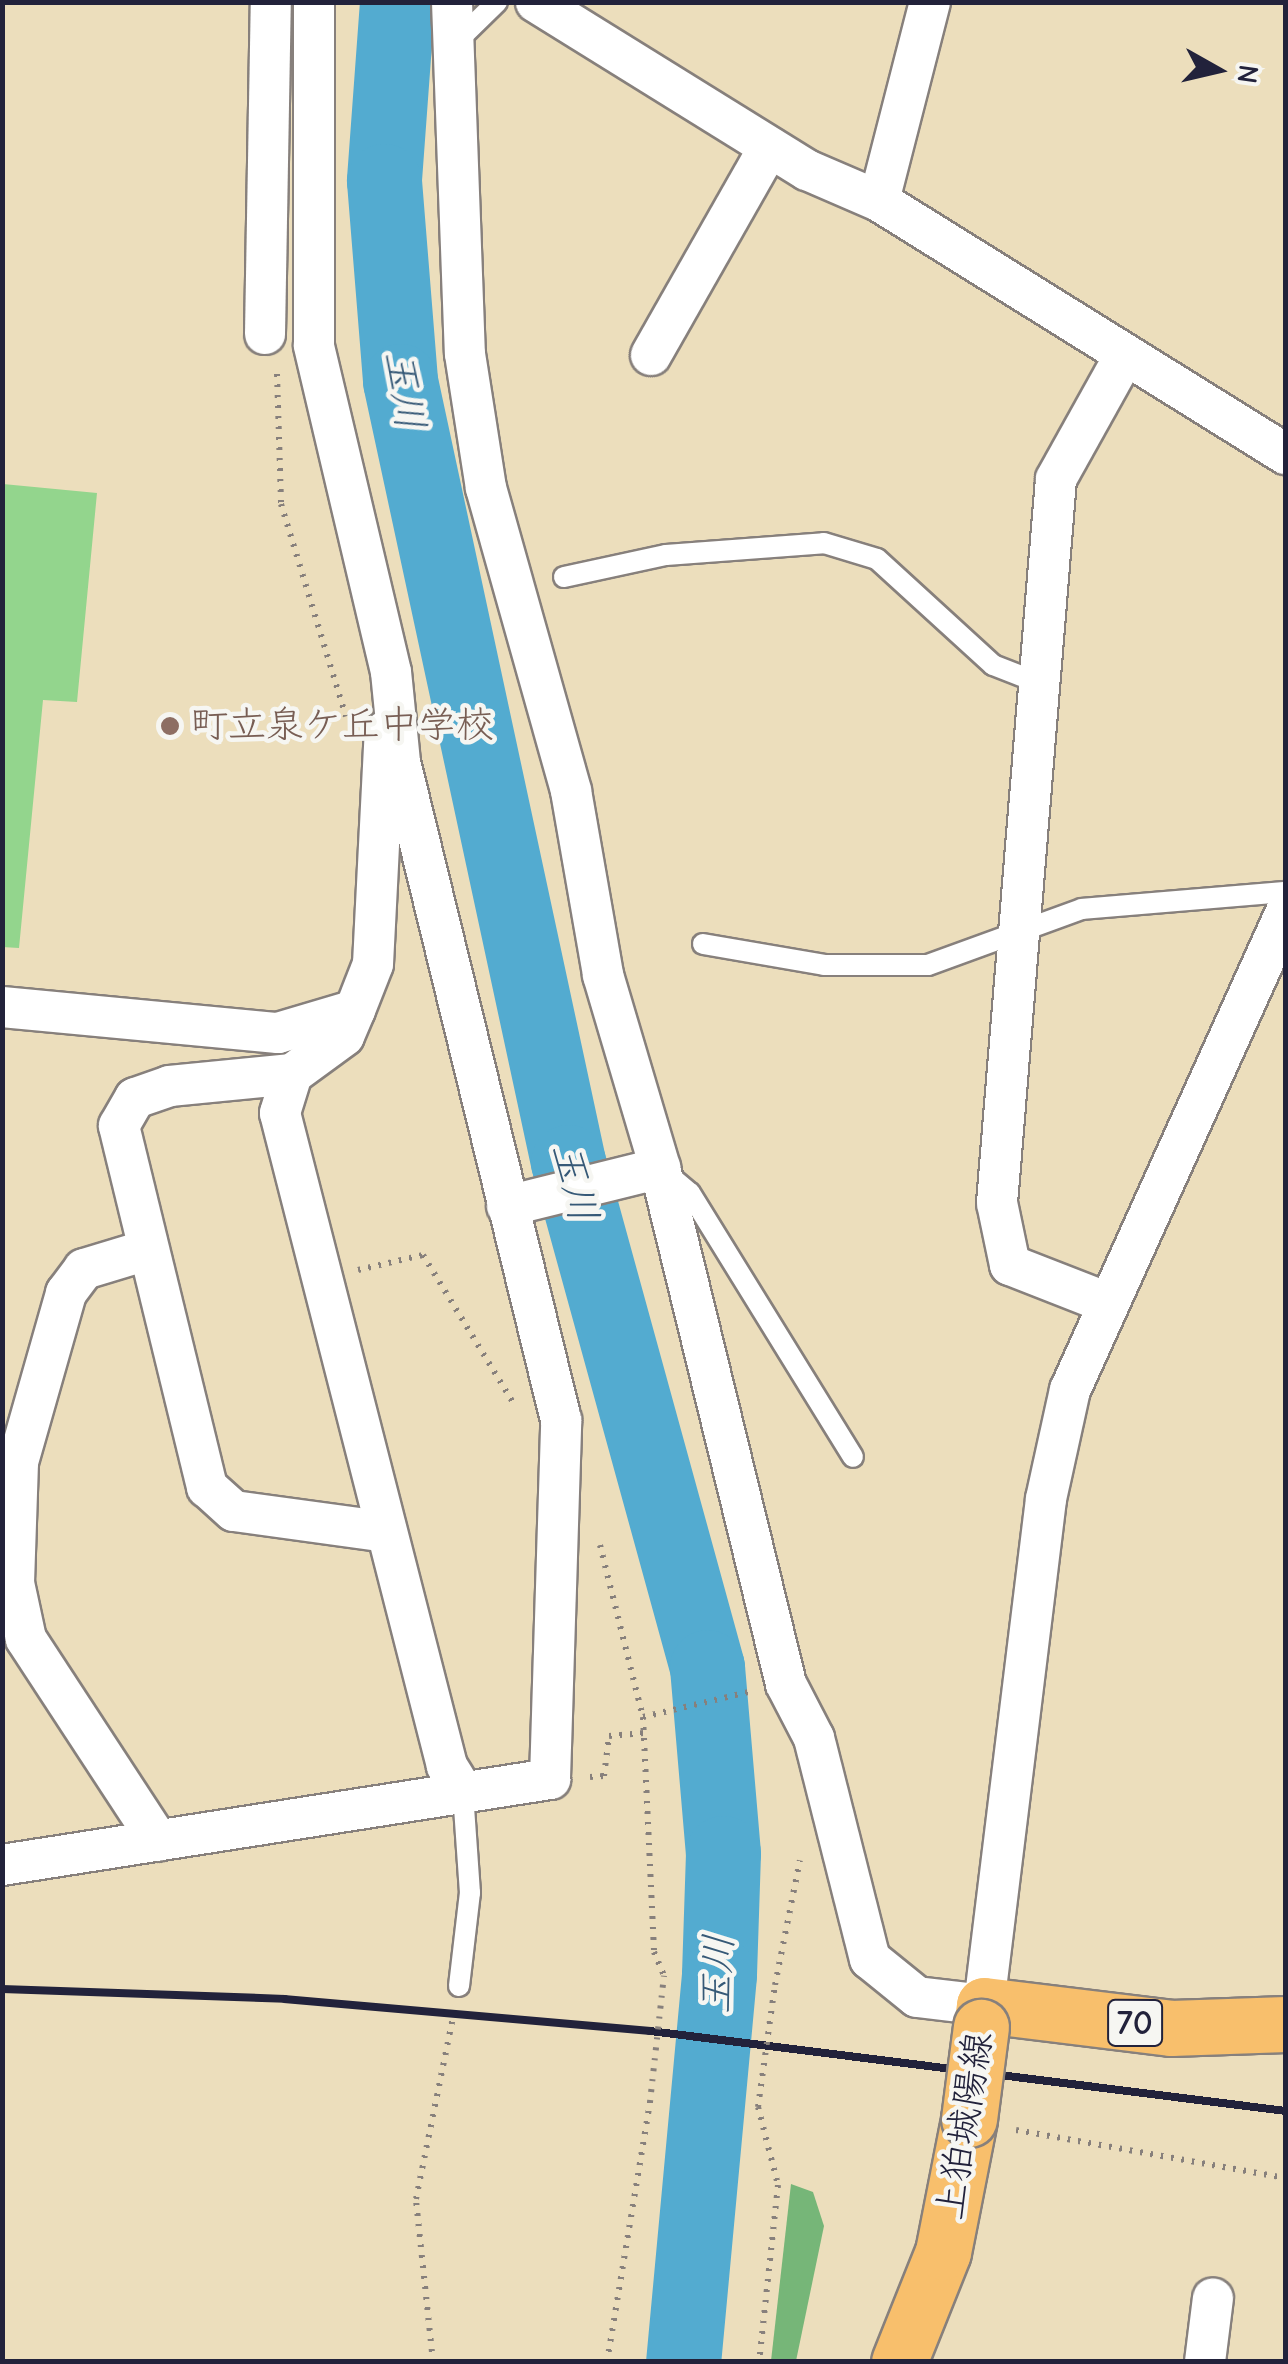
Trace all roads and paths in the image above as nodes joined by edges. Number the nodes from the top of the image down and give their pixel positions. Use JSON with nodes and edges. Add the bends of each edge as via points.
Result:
{"nodes":[{"id":1,"x":271,"y":2,"type":"edge"},
{"id":2,"x":314,"y":2,"type":"edge"},
{"id":3,"x":452,"y":2,"type":"edge"},
{"id":4,"x":497,"y":2,"type":"edge"},
{"id":5,"x":536,"y":2,"type":"edge"},
{"id":6,"x":930,"y":2,"type":"edge"},
{"id":7,"x":452,"y":46,"type":"junction"},
{"id":8,"x":770,"y":147,"type":"junction"},
{"id":9,"x":879,"y":202,"type":"junction"},
{"id":10,"x":265,"y":334,"type":"joint"},
{"id":11,"x":651,"y":355,"type":"dead end"},
{"id":12,"x":1125,"y":355,"type":"junction"},
{"id":13,"x":1286,"y":454,"type":"edge"},
{"id":14,"x":564,"y":577,"type":"dead end"},
{"id":15,"x":1034,"y":681,"type":"junction"},
{"id":16,"x":396,"y":714,"type":"junction"},
{"id":17,"x":378,"y":778,"type":"junction"},
{"id":18,"x":1286,"y":892,"type":"edge"},
{"id":19,"x":1286,"y":912,"type":"edge"},
{"id":20,"x":1019,"y":933,"type":"junction"},
{"id":21,"x":703,"y":944,"type":"dead end"},
{"id":22,"x":2,"y":1006,"type":"edge"},
{"id":23,"x":354,"y":1010,"type":"junction"},
{"id":24,"x":292,"y":1074,"type":"junction"},
{"id":25,"x":660,"y":1168,"type":"junction"},
{"id":26,"x":508,"y":1206,"type":"junction"},
{"id":27,"x":146,"y":1250,"type":"junction"},
{"id":28,"x":1104,"y":1302,"type":"junction"},
{"id":29,"x":853,"y":1457,"type":"dead end"},
{"id":30,"x":387,"y":1532,"type":"junction"},
{"id":31,"x":8,"y":1584,"type":"edge"},
{"id":32,"x":786,"y":1684,"type":"junction"},
{"id":33,"x":642,"y":1716,"type":"dead end"},
{"id":34,"x":644,"y":1732,"type":"dead end"},
{"id":35,"x":550,"y":1778,"type":"junction"},
{"id":36,"x":463,"y":1792,"type":"junction"},
{"id":37,"x":798,"y":1839,"type":"dead end"},
{"id":38,"x":158,"y":1840,"type":"junction"},
{"id":39,"x":2,"y":1865,"type":"edge"},
{"id":40,"x":664,"y":1976,"type":"dead end"},
{"id":41,"x":458,"y":1986,"type":"joint"},
{"id":42,"x":983,"y":2016,"type":"junction"},
{"id":43,"x":1286,"y":2024,"type":"edge"},
{"id":44,"x":968,"y":2124,"type":"junction"},
{"id":45,"x":1286,"y":2178,"type":"edge"},
{"id":46,"x":1214,"y":2298,"type":"dead end"},
{"id":47,"x":433,"y":2362,"type":"edge"},
{"id":48,"x":607,"y":2362,"type":"edge"},
{"id":49,"x":758,"y":2362,"type":"edge"},
{"id":50,"x":898,"y":2362,"type":"edge"},
{"id":51,"x":1205,"y":2362,"type":"edge"}],
"edges":[{"from":1,"to":10,"type":"street"},
{"from":2,"to":16,"type":"street","via":[[314,346]]},
{"from":3,"to":7,"type":"street"},
{"from":4,"to":7,"type":"lane"},
{"from":5,"to":8,"type":"street"},
{"from":6,"to":9,"type":"street"},
{"from":7,"to":25,"type":"street","via":[[465,354],[486,488],[571,792],[603,975]]},
{"from":8,"to":9,"type":"street"},
{"from":8,"to":11,"type":"street"},
{"from":9,"to":12,"type":"street"},
{"from":10,"to":17,"type":"path","via":[[280,351],[273,416],[281,504],[335,662],[356,766]]},
{"from":12,"to":13,"type":"street"},
{"from":12,"to":15,"type":"street","via":[[1056,479]]},
{"from":14,"to":15,"type":"lane","via":[[666,555],[824,543],[877,559],[993,665]]},
{"from":15,"to":20,"type":"street"},
{"from":16,"to":17,"type":"street","via":[[378,741]]},
{"from":16,"to":26,"type":"street"},
{"from":17,"to":23,"type":"street","via":[[373,964]]},
{"from":18,"to":20,"type":"lane","via":[[1082,909]]},
{"from":19,"to":28,"type":"street"},
{"from":20,"to":21,"type":"lane","via":[[928,965],[824,965]]},
{"from":20,"to":28,"type":"street","via":[[997,1202],[1010,1265]]},
{"from":22,"to":23,"type":"street","via":[[278,1033]]},
{"from":23,"to":24,"type":"street","via":[[344,1036]]},
{"from":24,"to":27,"type":"street","via":[[170,1086],[124,1107],[119,1126]]},
{"from":24,"to":30,"type":"street","via":[[280,1112]]},
{"from":25,"to":26,"type":"street"},
{"from":25,"to":29,"type":"lane","via":[[690,1194]]},
{"from":25,"to":32,"type":"street"},
{"from":26,"to":35,"type":"street","via":[[562,1420]]},
{"from":27,"to":30,"type":"street","via":[[217,1502]]},
{"from":27,"to":31,"type":"street","via":[[84,1269],[66,1293],[18,1462]]},
{"from":28,"to":42,"type":"street","via":[[1070,1390],[1046,1499]]},
{"from":30,"to":36,"type":"street","via":[[448,1766]]},
{"from":31,"to":38,"type":"street","via":[[26,1639]]},
{"from":32,"to":33,"type":"path"},
{"from":32,"to":42,"type":"street","via":[[814,1738],[870,1959],[917,1997]]},
{"from":34,"to":35,"type":"path","via":[[610,1736],[604,1776]]},
{"from":35,"to":36,"type":"street"},
{"from":36,"to":38,"type":"street"},
{"from":36,"to":41,"type":"lane","via":[[470,1894]]},
{"from":37,"to":49,"type":"path","bridge":true,"via":[[802,1879],[775,1985],[758,2108],[778,2185]]},
{"from":38,"to":39,"type":"street"},
{"from":40,"to":48,"type":"path","bridge":true},
{"from":41,"to":47,"type":"path","via":[[416,2198]]},
{"from":42,"to":43,"type":"main road","name":"上狛城陽線","number":"70","via":[[1171,2028]]},
{"from":42,"to":44,"type":"main road","name":"上狛城陽線","bridge":true},
{"from":44,"to":45,"type":"path"},
{"from":44,"to":50,"type":"main road","name":"上狛城陽線","via":[[943,2252]]},
{"from":46,"to":51,"type":"street"}]}
